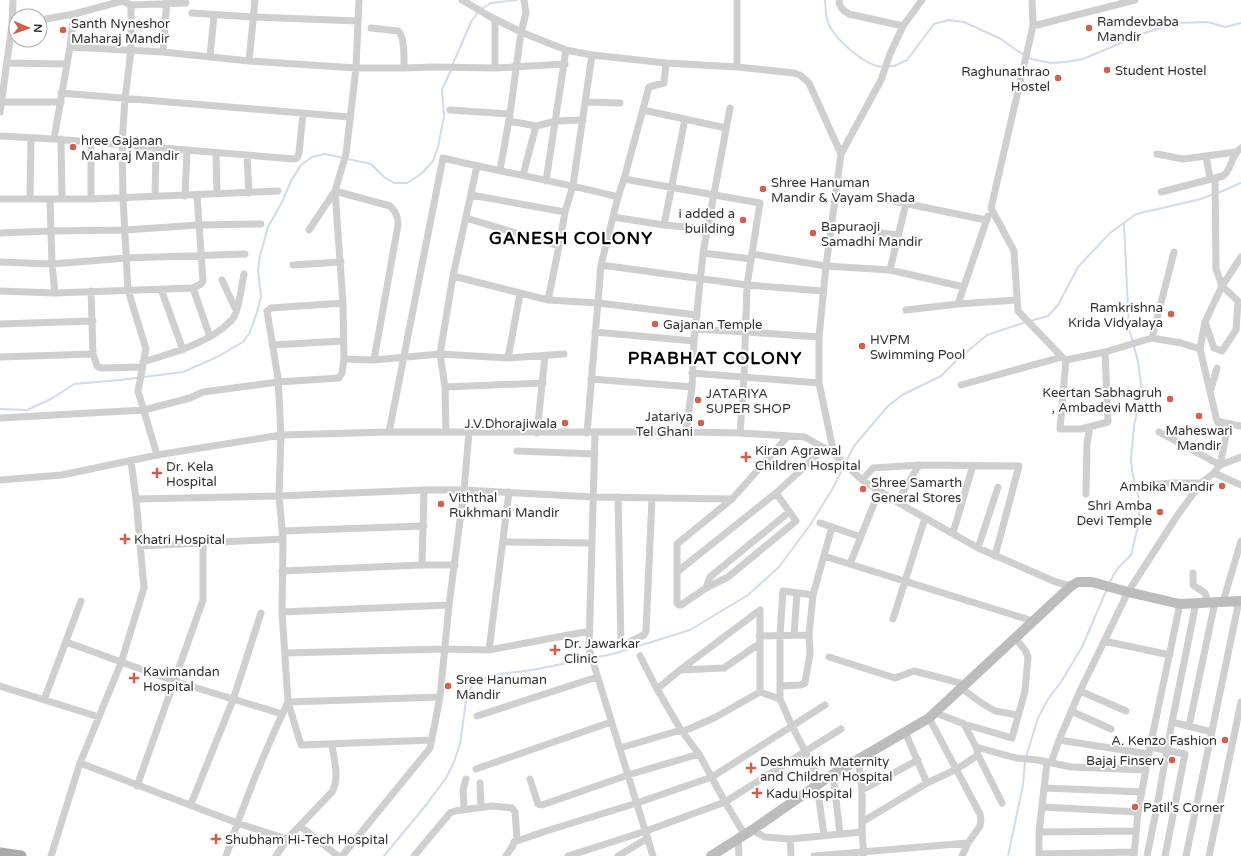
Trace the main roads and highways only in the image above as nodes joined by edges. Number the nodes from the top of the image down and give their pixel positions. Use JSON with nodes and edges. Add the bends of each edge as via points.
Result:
{"nodes":[{"id":1,"x":1240,"y":601,"type":"edge"},
{"id":2,"x":0,"y":853,"type":"edge"},
{"id":3,"x":21,"y":856,"type":"edge"},
{"id":4,"x":711,"y":856,"type":"edge"}],
"edges":[{"from":1,"to":4,"type":"main road","via":[[1180,604],[1098,583],[1078,582],[932,716],[858,758]]},
{"from":2,"to":3,"type":"main road"}]}
